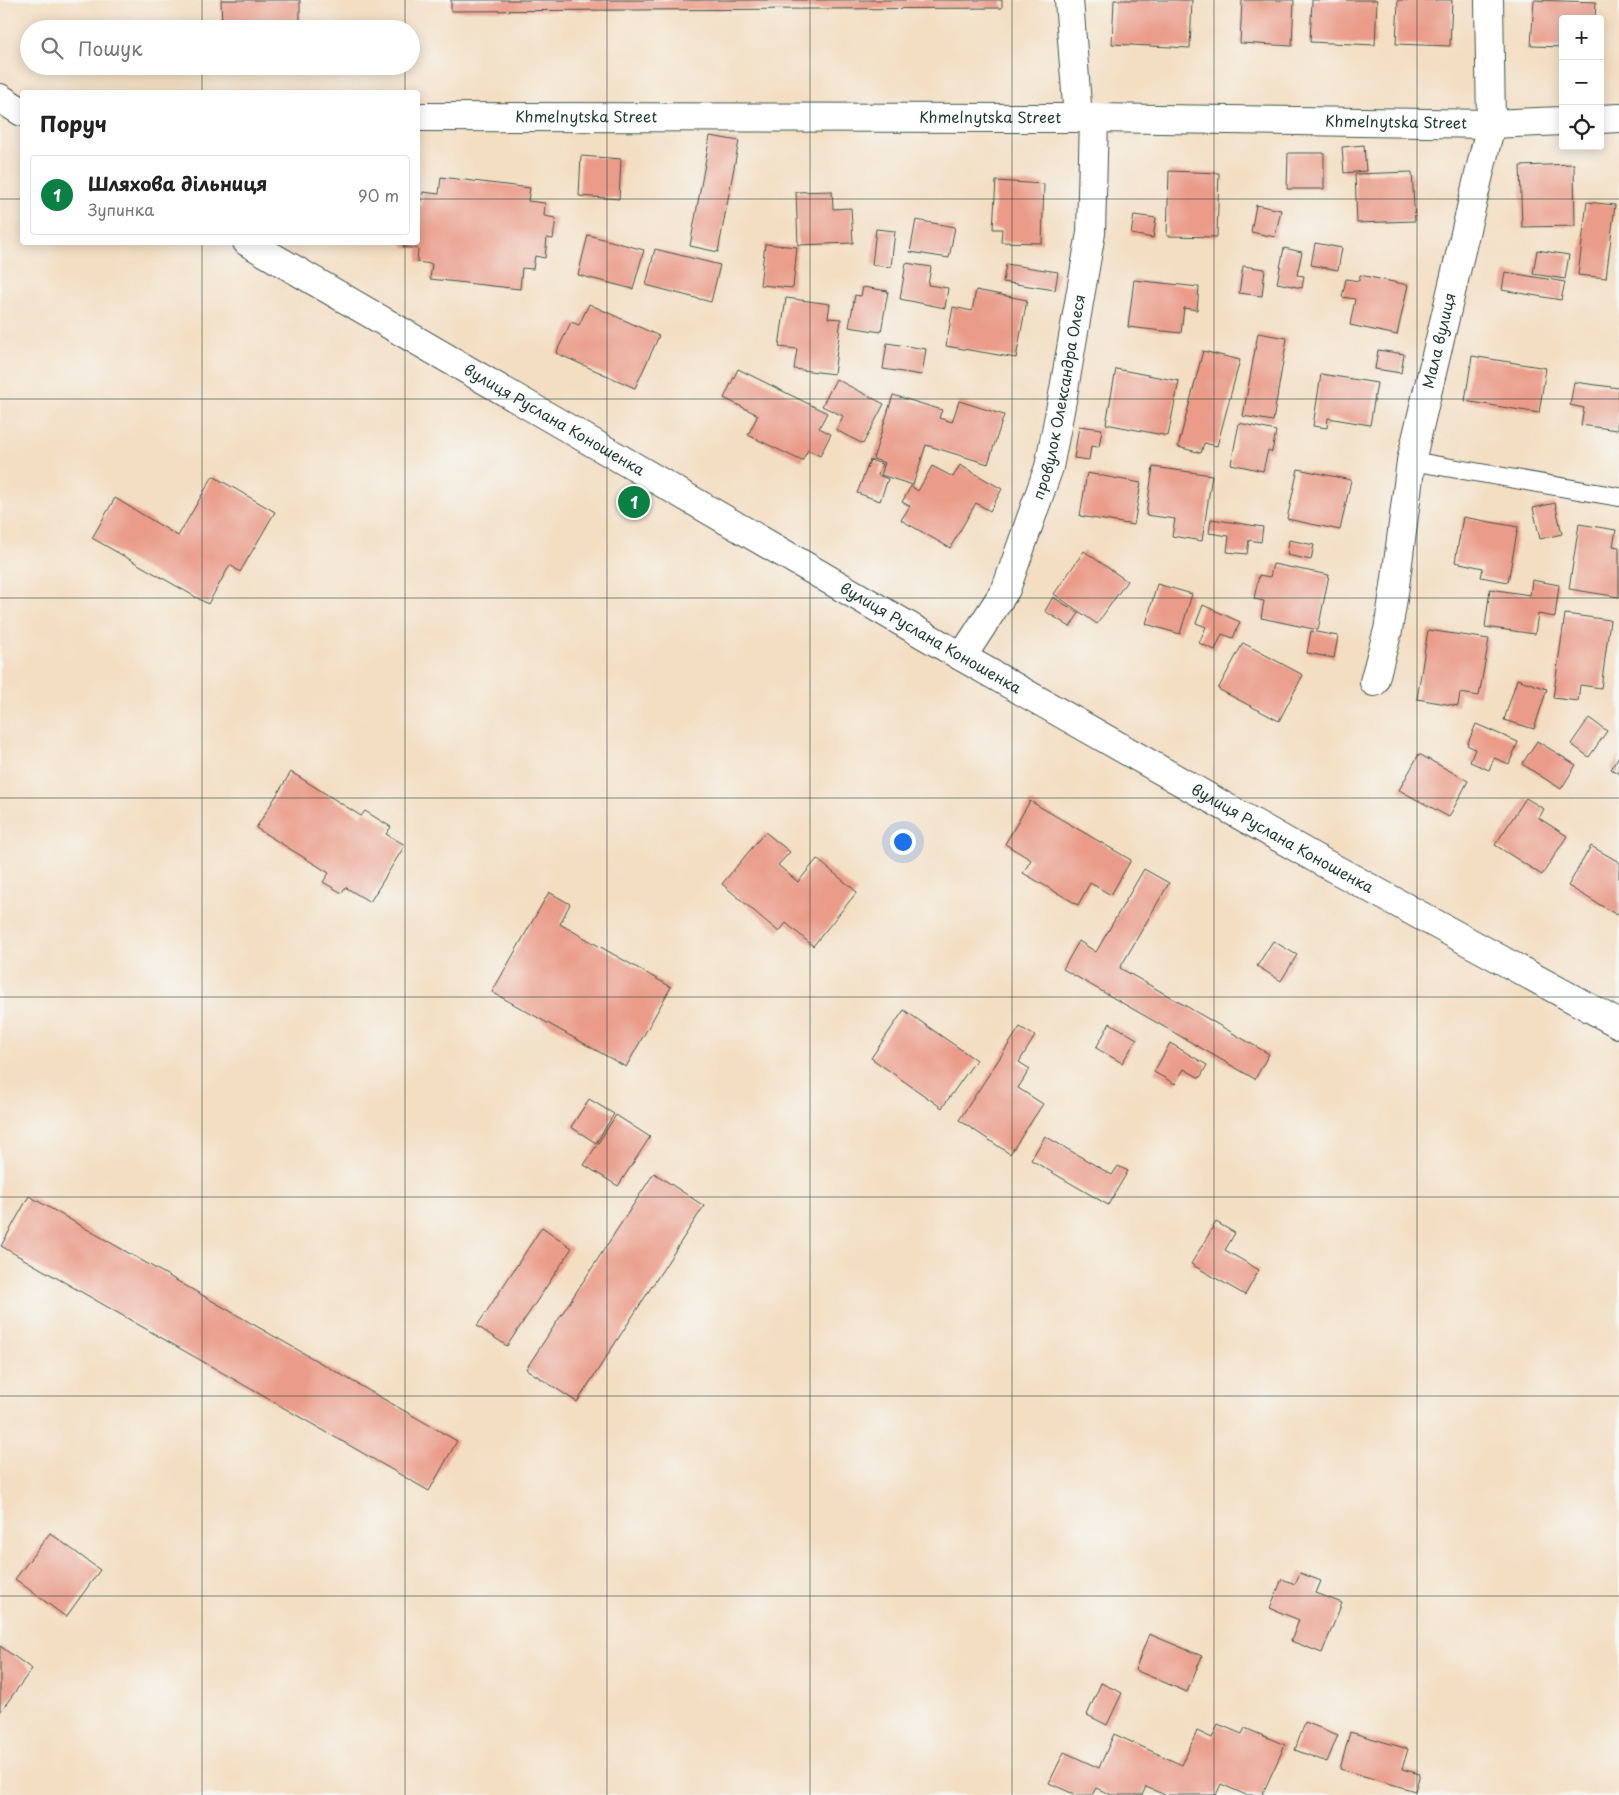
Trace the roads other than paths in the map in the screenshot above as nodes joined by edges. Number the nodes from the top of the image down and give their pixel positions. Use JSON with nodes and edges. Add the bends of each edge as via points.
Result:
{"nodes":[{"id":1,"x":1069,"y":0,"type":"edge"},
{"id":2,"x":1489,"y":0,"type":"edge"},
{"id":3,"x":0,"y":98,"type":"edge"},
{"id":4,"x":20,"y":111,"type":"edge"},
{"id":5,"x":420,"y":117,"type":"edge"},
{"id":6,"x":1086,"y":118,"type":"junction"},
{"id":7,"x":1619,"y":118,"type":"edge"},
{"id":8,"x":1604,"y":119,"type":"edge"},
{"id":9,"x":1559,"y":121,"type":"edge"},
{"id":10,"x":1491,"y":124,"type":"junction"},
{"id":11,"x":252,"y":245,"type":"edge"},
{"id":12,"x":1411,"y":461,"type":"junction"},
{"id":13,"x":1619,"y":497,"type":"edge"},
{"id":14,"x":962,"y":657,"type":"junction"},
{"id":15,"x":1374,"y":682,"type":"dead end"},
{"id":16,"x":1619,"y":1024,"type":"edge"}],
"edges":[{"from":1,"to":6,"type":"street","name":"провулок Олександра Олеся"},
{"from":2,"to":10,"type":"street","name":"Мала вулиця"},
{"from":3,"to":4,"type":"street"},
{"from":5,"to":6,"type":"street","name":"Khmelnytska Street"},
{"from":6,"to":10,"type":"street","name":"Khmelnytska Street"},
{"from":6,"to":14,"type":"street","name":"провулок Олександра Олеся","via":[[1090,233],[1049,467],[1006,589]]},
{"from":7,"to":8,"type":"street"},
{"from":9,"to":10,"type":"street","name":"Khmelnytska Street"},
{"from":10,"to":12,"type":"street","name":"Мала вулиця"},
{"from":11,"to":14,"type":"street","name":"вулиця Руслана Коношенка"},
{"from":12,"to":13,"type":"lane"},
{"from":12,"to":15,"type":"street","name":"Мала вулиця","via":[[1391,613]]},
{"from":14,"to":16,"type":"street","name":"вулиця Руслана Коношенка","via":[[1315,858]]}]}
